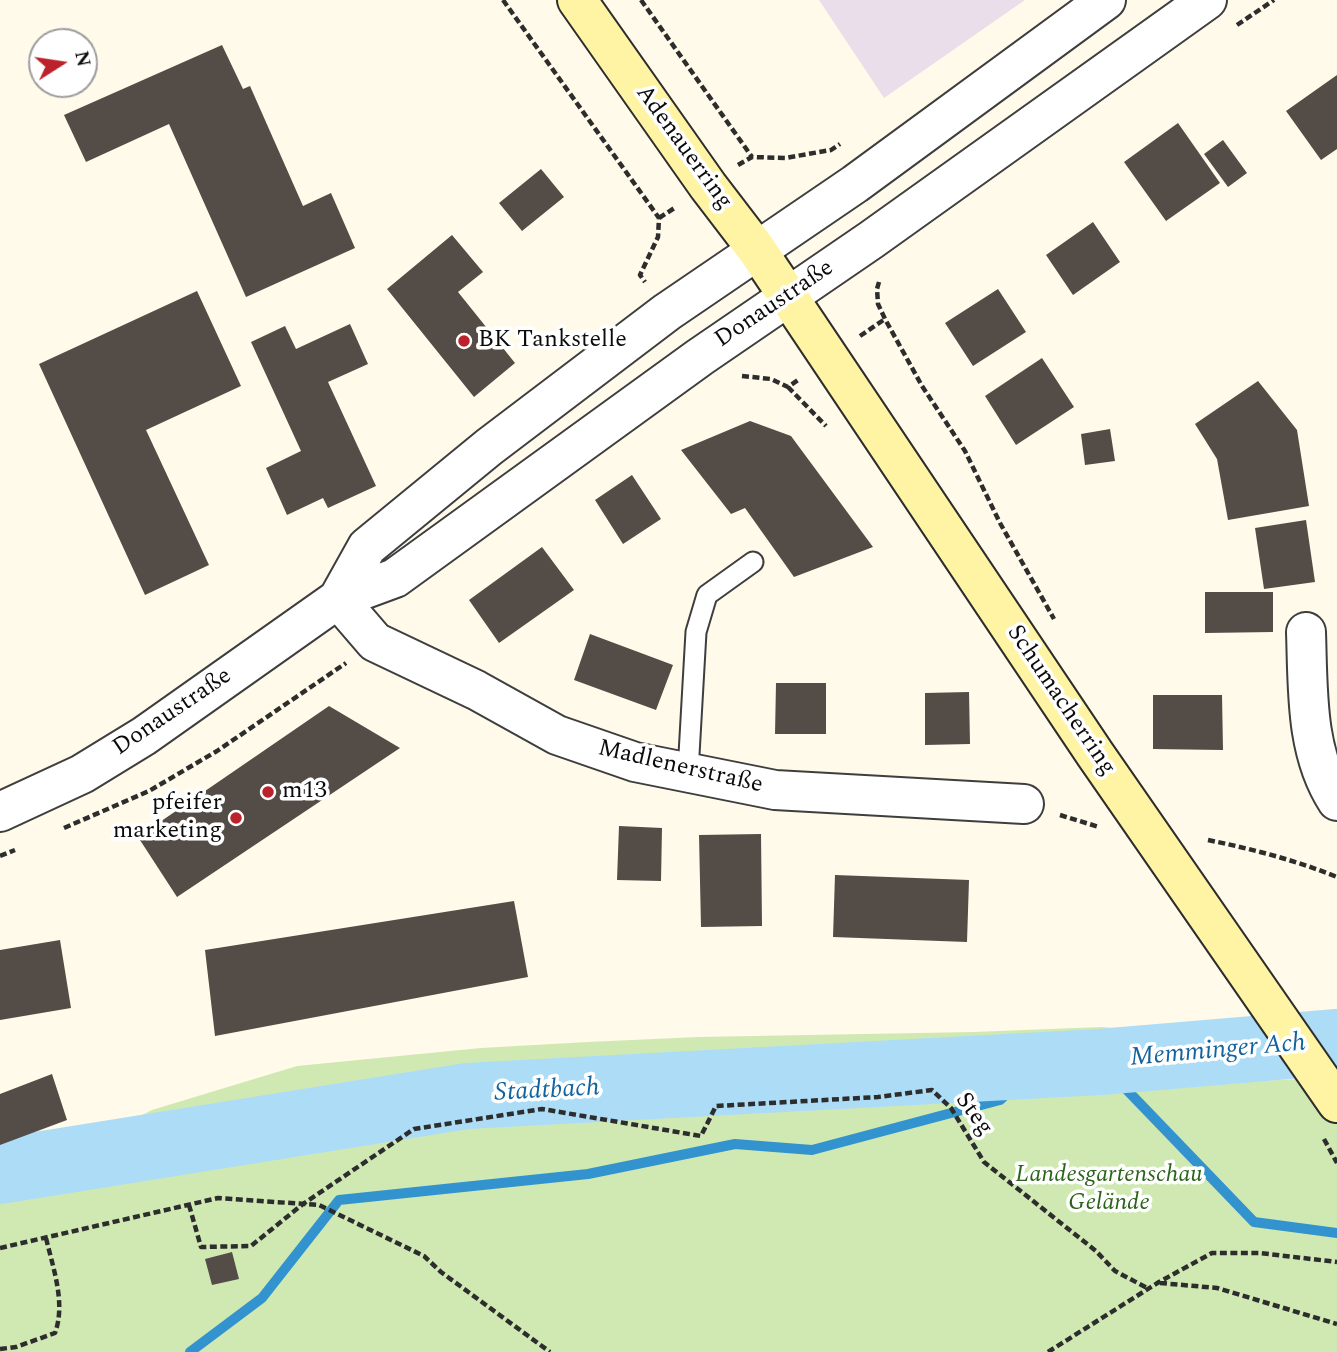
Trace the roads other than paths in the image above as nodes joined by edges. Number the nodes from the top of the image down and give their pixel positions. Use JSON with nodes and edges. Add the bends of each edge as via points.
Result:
{"nodes":[{"id":1,"x":577,"y":0,"type":"edge"},
{"id":2,"x":1106,"y":0,"type":"edge"},
{"id":3,"x":1207,"y":0,"type":"edge"},
{"id":4,"x":757,"y":250,"type":"junction"},
{"id":5,"x":788,"y":297,"type":"junction"},
{"id":6,"x":753,"y":562,"type":"dead end"},
{"id":7,"x":338,"y":599,"type":"junction"},
{"id":8,"x":1306,"y":632,"type":"dead end"},
{"id":9,"x":688,"y":772,"type":"junction"},
{"id":10,"x":1337,"y":801,"type":"edge"},
{"id":11,"x":1024,"y":804,"type":"dead end"},
{"id":12,"x":0,"y":812,"type":"edge"},
{"id":13,"x":1334,"y":1098,"type":"edge"}],
"edges":[{"from":1,"to":4,"type":"main road","name":"Adenauerring"},
{"from":2,"to":4,"type":"street","name":"Donaustraße"},
{"from":3,"to":5,"type":"street","name":"Donaustraße"},
{"from":4,"to":5,"type":"main road","name":"Adenauerring"},
{"from":4,"to":7,"type":"street","name":"Donaustraße","via":[[489,447],[367,547]]},
{"from":5,"to":7,"type":"street","name":"Donaustraße","via":[[395,578]]},
{"from":5,"to":13,"type":"main road","name":"Schumacherring","via":[[1095,754]]},
{"from":6,"to":9,"type":"lane","via":[[706,595],[696,632]]},
{"from":7,"to":9,"type":"street","name":"Madlenerstraße","via":[[375,642],[558,735],[635,762]]},
{"from":7,"to":12,"type":"street","name":"Donaustraße","via":[[144,736],[82,774]]},
{"from":8,"to":10,"type":"street","via":[[1308,718],[1326,783]]},
{"from":9,"to":11,"type":"street","name":"Madlenerstraße","via":[[775,790]]}]}
